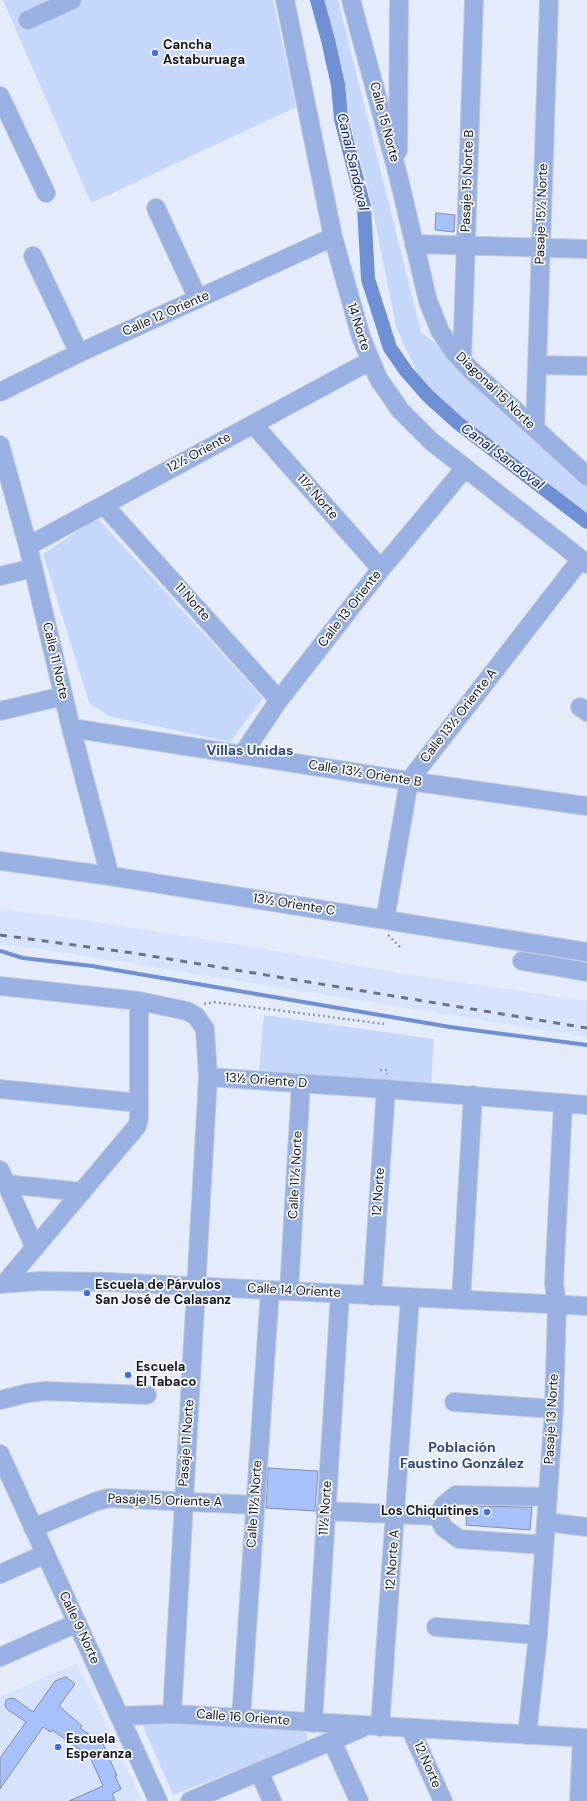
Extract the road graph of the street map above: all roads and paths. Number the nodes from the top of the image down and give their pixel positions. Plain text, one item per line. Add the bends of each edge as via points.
1 (72, 0) edge
2 (285, 0) edge
3 (352, 0) edge
4 (399, 0) edge
5 (474, 0) edge
6 (549, 0) edge
7 (28, 20) dead end
8 (0, 96) edge
9 (398, 175) junction
10 (46, 193) dead end
11 (156, 208) dead end
12 (333, 236) junction
13 (414, 244) junction
14 (466, 245) junction
15 (541, 248) junction
16 (587, 249) edge
17 (33, 256) dead end
18 (198, 300) junction
19 (80, 353) junction
20 (370, 361) junction
21 (462, 361) junction
22 (538, 365) junction
23 (587, 366) edge
24 (0, 392) edge
25 (253, 424) junction
26 (535, 429) junction
27 (0, 445) edge
28 (465, 468) junction
29 (587, 476) edge
30 (104, 504) junction
31 (28, 546) junction
32 (584, 561) edge
33 (33, 568) junction
34 (381, 569) junction
35 (0, 576) edge
36 (63, 696) junction
37 (279, 700) junction
38 (0, 711) edge
39 (71, 728) junction
40 (242, 755) junction
41 (409, 781) junction
42 (585, 802) edge
43 (0, 861) edge
44 (110, 876) junction
45 (385, 920) junction
46 (587, 952) edge
47 (522, 961) dead end
48 (587, 972) edge
49 (0, 986) edge
50 (139, 1001) junction
51 (187, 1011) junction
52 (384, 1024) dead end
53 (208, 1077) junction
54 (301, 1083) junction
55 (0, 1089) edge
56 (386, 1089) junction
57 (473, 1095) junction
58 (139, 1103) junction
59 (562, 1103) junction
60 (587, 1105) edge
61 (3, 1177) edge
62 (82, 1192) junction
63 (34, 1248) junction
64 (2, 1284) edge
65 (197, 1286) junction
66 (270, 1290) junction
67 (289, 1291) junction
68 (340, 1294) junction
69 (372, 1296) junction
70 (410, 1297) junction
71 (461, 1300) junction
72 (557, 1305) junction
73 (587, 1306) edge
74 (147, 1395) dead end
75 (0, 1400) edge
76 (454, 1402) dead end
77 (554, 1409) junction
78 (0, 1454) edge
79 (7, 1489) edge
80 (547, 1497) junction
81 (183, 1501) junction
82 (254, 1505) junction
83 (326, 1511) junction
84 (396, 1515) junction
85 (436, 1516) junction
86 (546, 1522) junction
87 (587, 1527) edge
88 (33, 1528) junction
89 (544, 1545) junction
90 (46, 1554) junction
91 (0, 1574) edge
92 (77, 1623) junction
93 (436, 1627) dead end
94 (538, 1635) junction
95 (0, 1657) edge
96 (172, 1714) junction
97 (120, 1716) junction
98 (241, 1718) junction
99 (312, 1723) junction
100 (373, 1726) junction
101 (410, 1728) junction
102 (527, 1734) junction
103 (585, 1738) edge
104 (332, 1740) junction
105 (259, 1772) junction
106 (158, 1801) edge
107 (190, 1801) edge
108 (272, 1801) edge
109 (359, 1801) edge
110 (443, 1801) edge
111 (579, 1801) edge

1 - 7 street
2 - 12 street, 14 Norte
3 - 9 street, Calle 15 Norte
4 - 9 street
5 - 14 street, Pasaje 15 Norte B
6 - 15 street, Pasaje 15½ Norte
8 - 10 street
9 - 13 street, Calle 15 Norte
11 - 18 street
12 - 18 street, Calle 12 Oriente
12 - 20 street, 14 Norte via 352,309
13 - 14 street
13 - 21 street, Diagonal 15 Norte via 433,316 447,342
14 - 15 street
14 - 21 street, Pasaje 15 Norte B
15 - 16 street
15 - 22 street, Pasaje 15½ Norte
17 - 19 street
18 - 19 street, Calle 12 Oriente
19 - 24 street, Calle 12 Oriente
20 - 25 street, 12½ Oriente
20 - 28 street, 14 Norte via 389,394 410,421
21 - 26 street, Diagonal 15 Norte
22 - 23 street
22 - 26 street, Pasaje 15½ Norte
25 - 30 street, 12½ Oriente
25 - 34 street, 11½ Norte
26 - 29 street, Diagonal 15 Norte
27 - 31 street, Calle 11 Norte
28 - 32 street, 14 Norte
28 - 34 street, Calle 13 Oriente
30 - 31 street, 12½ Oriente
30 - 37 street, 11 Norte
31 - 33 street, Calle 11 Norte
32 - 41 street, Calle 13½ Oriente A
33 - 35 street
33 - 36 street, Calle 11 Norte
34 - 37 street, Calle 13 Oriente
36 - 38 street
36 - 39 street, Calle 11 Norte
37 - 40 street, Calle 13 Oriente
39 - 40 street, Calle 13½ Oriente B
39 - 44 street, Calle 11 Norte
40 - 41 street, Calle 13½ Oriente B
41 - 42 street, Calle 13½ Oriente B
41 - 45 street, Calle 13½ Oriente A
43 - 44 street, 13½ Oriente C
44 - 45 street, 13½ Oriente C
45 - 46 street, 13½ Oriente C
47 - 48 street
49 - 50 street
50 - 51 street
50 - 58 street
51 - 52 path via 197,1005 214,1002
51 - 53 street, 13½ Oriente D via 196,1016 205,1029
53 - 54 street, 13½ Oriente D
53 - 65 street, Pasaje 11 Norte
54 - 56 street, 13½ Oriente D
54 - 67 street, Calle 11½ Norte
55 - 58 street
56 - 57 street, 13½ Oriente D
56 - 69 street, 12 Norte
57 - 59 street, 13½ Oriente D
57 - 71 street
58 - 62 street via 137,1126
59 - 60 street, 13½ Oriente D
59 - 72 street, Pasaje 13 Norte via 554,1283
61 - 62 street
61 - 63 street
62 - 63 street
63 - 64 street
64 - 65 street, Calle 14 Oriente via 78,1281
65 - 66 street, Calle 14 Oriente
65 - 81 street, Pasaje 11 Norte
66 - 67 street, Calle 14 Oriente
66 - 82 street, Calle 11½ Norte
67 - 68 street, Calle 14 Oriente
68 - 69 street, Calle 14 Oriente
68 - 83 street, 11½ Norte
69 - 70 street, Calle 14 Oriente
70 - 71 street, Calle 14 Oriente
70 - 84 street, 12 Norte A
71 - 72 street, Calle 14 Oriente
72 - 73 street, Calle 14 Oriente
72 - 77 street, Pasaje 13 Norte
74 - 75 street via 45,1391
76 - 77 street
77 - 80 street, Pasaje 13 Norte
78 - 79 street, Calle 9 Norte
79 - 88 street, Calle 9 Norte
80 - 85 street via 456,1495
80 - 86 street, Pasaje 13 Norte
81 - 82 street, Pasaje 15 Oriente A
81 - 88 street, Pasaje 15 Oriente A via 109,1498
81 - 96 street, Pasaje 11 Norte
82 - 98 street, Calle 11½ Norte
83 - 84 street
83 - 99 street, 11½ Norte
84 - 85 street
84 - 100 street, 12 Norte A
85 - 89 street via 444,1528 459,1539
86 - 87 street
86 - 89 street, Pasaje 13 Norte
88 - 90 street, Calle 9 Norte
89 - 94 street, Pasaje 13 Norte
90 - 91 street
90 - 92 street, Calle 9 Norte
92 - 95 street
92 - 97 street, Calle 9 Norte
93 - 94 street
94 - 102 street, Pasaje 13 Norte
96 - 97 street, Calle 16 Oriente
96 - 98 street, Calle 16 Oriente
97 - 106 street, Calle 9 Norte
98 - 99 street, Calle 16 Oriente
99 - 100 street, Calle 16 Oriente
100 - 101 street, Calle 16 Oriente
100 - 104 street, Calle 16 Oriente
101 - 102 street, Calle 16 Oriente
101 - 110 street, 12 Norte
102 - 103 street, Calle 16 Oriente
103 - 111 street
104 - 105 street, Calle 16 Oriente
104 - 109 street
105 - 107 street, Calle 16 Oriente
105 - 108 street

